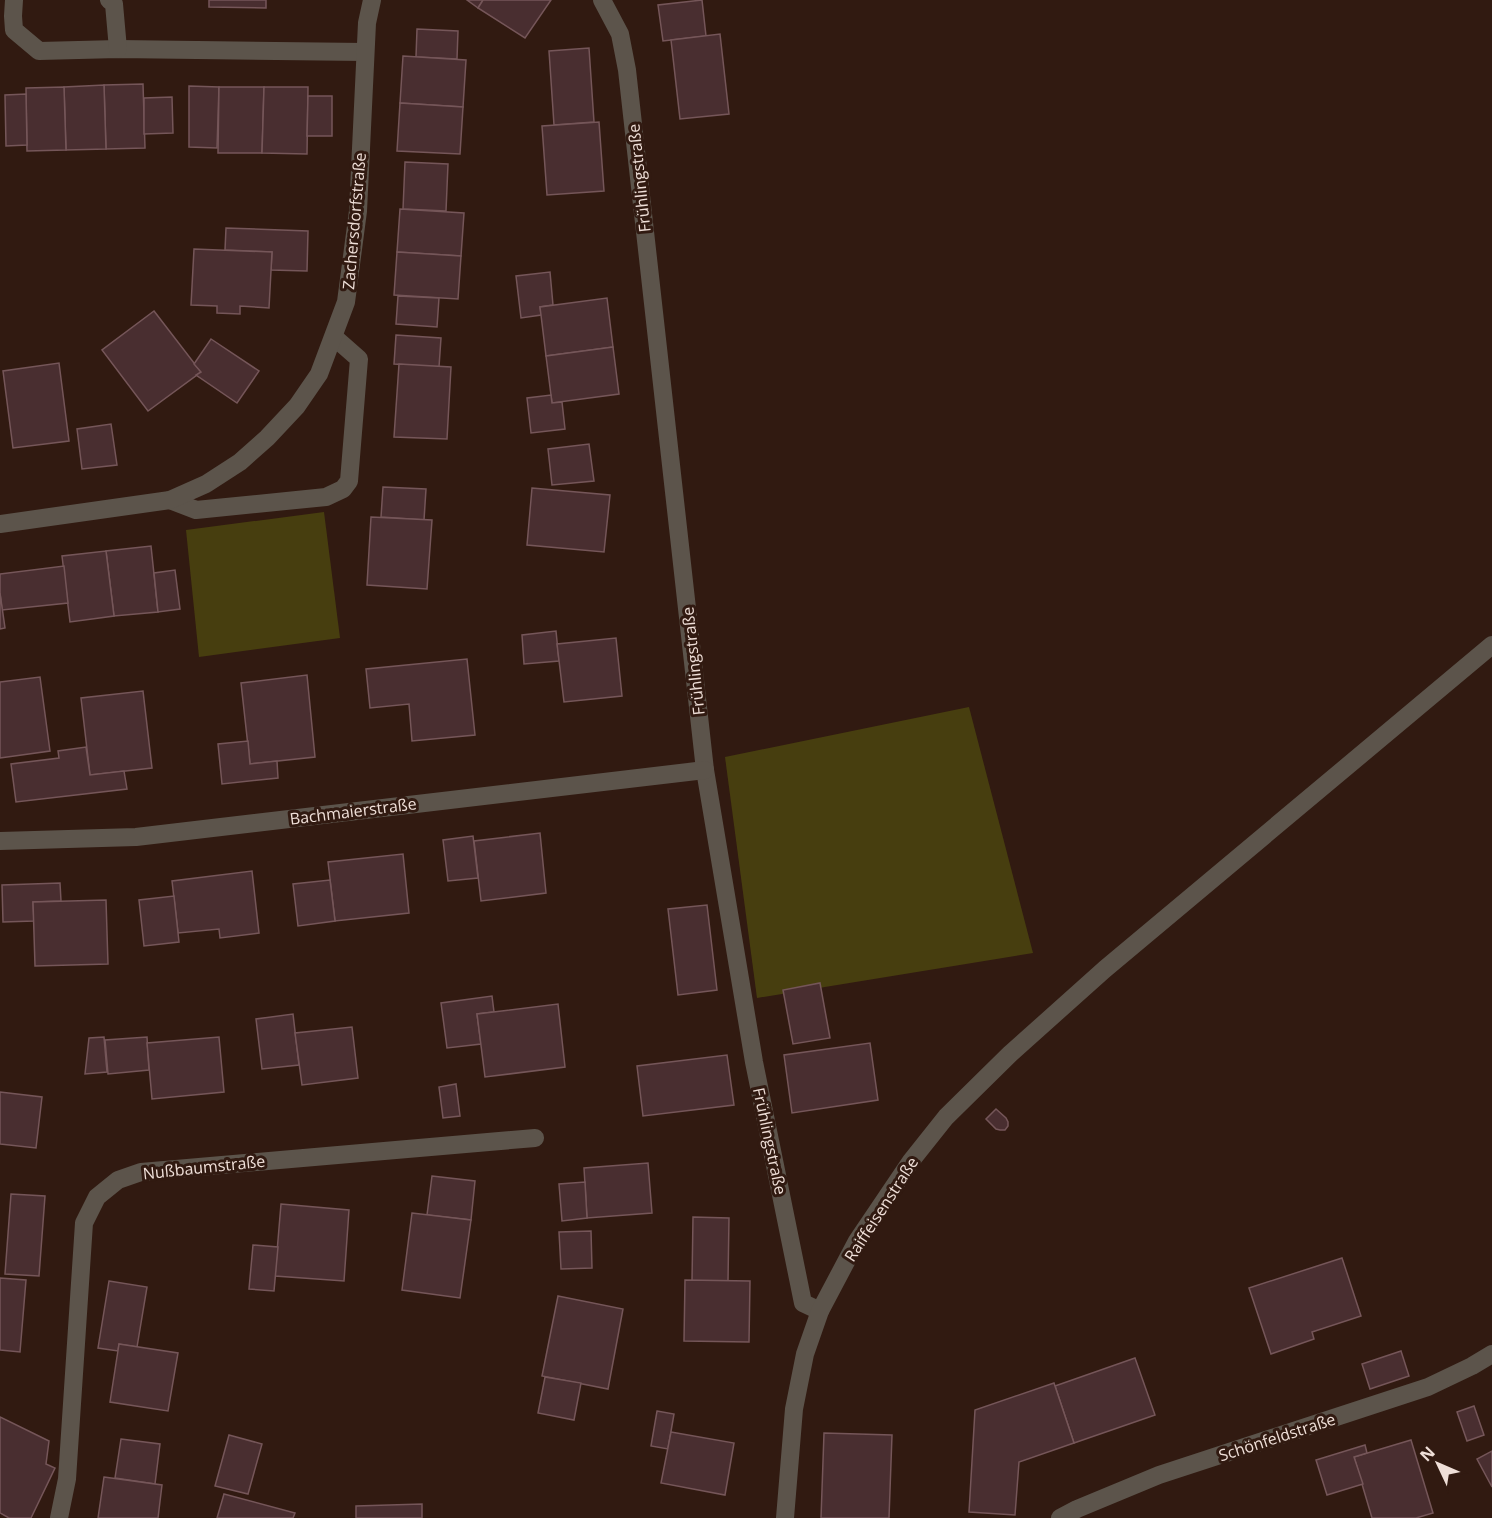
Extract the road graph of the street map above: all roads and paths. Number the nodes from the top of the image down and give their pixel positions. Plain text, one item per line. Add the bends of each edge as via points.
1 (14, 0) edge
2 (109, 0) edge
3 (372, 0) edge
4 (602, 0) edge
5 (118, 49) junction
6 (365, 52) junction
7 (334, 337) junction
8 (170, 500) junction
9 (0, 524) edge
10 (1492, 645) edge
11 (705, 770) junction
12 (0, 841) edge
13 (535, 1138) dead end
14 (820, 1311) junction
15 (1492, 1354) edge
16 (59, 1518) edge
17 (785, 1518) edge
18 (1060, 1518) edge

1 - 5 street via 14,30 39,51
2 - 5 street via 114,4
3 - 6 street, Zachersdorfstraße
4 - 11 street, Frühlingstraße via 620,34 627,70
5 - 6 street
6 - 7 street, Zachersdorfstraße via 358,211 346,302
7 - 8 street, Zachersdorfstraße via 319,374 297,406 267,438 206,484
7 - 8 street via 359,359 349,481 343,489 326,497 196,510
8 - 9 street, Zachersdorfstraße
10 - 14 street, Raiffeisenstraße via 1105,969 946,1117 857,1241
11 - 12 street, Bachmaierstraße via 136,837
11 - 14 street, Frühlingstraße via 754,1062 803,1303
13 - 16 street, Nußbaumstraße via 141,1172 118,1180 97,1197 84,1223 68,1479
14 - 17 street, Raiffeisenstraße via 805,1354 794,1409
15 - 18 street, Schönfeldstraße via 1428,1387 1158,1475

